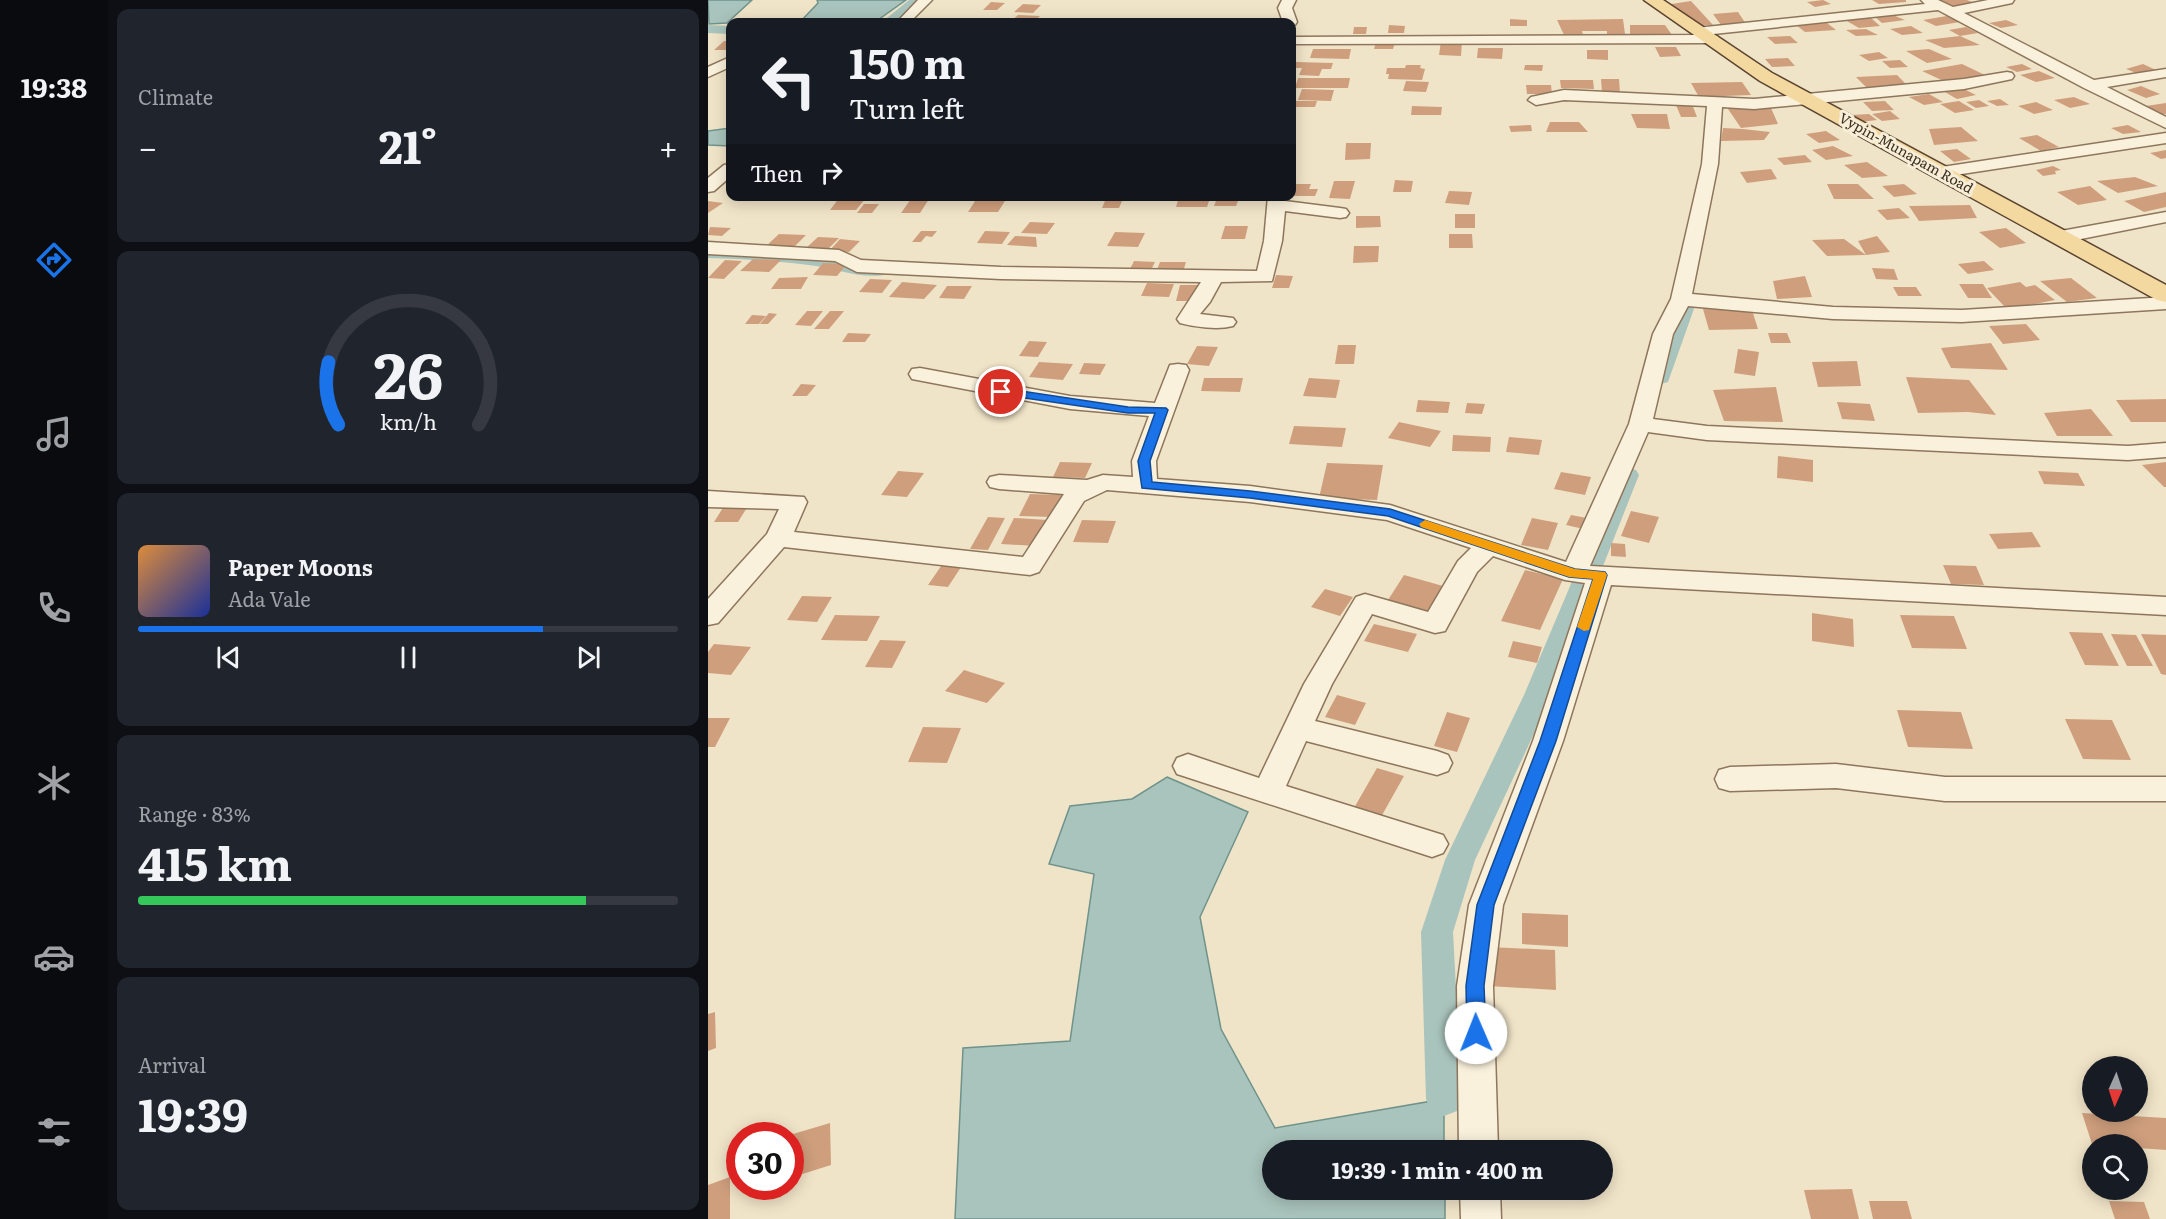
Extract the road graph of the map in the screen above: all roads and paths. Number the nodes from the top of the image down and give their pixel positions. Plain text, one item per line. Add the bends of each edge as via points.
1 (925, 0) edge
2 (1289, 0) edge
3 (1652, 0) edge
4 (2007, 0) edge
5 (1940, 6) edge
6 (907, 18) edge
7 (1289, 18) edge
8 (1706, 35) junction
9 (1296, 41) edge
10 (726, 56) edge
11 (708, 73) edge
12 (2166, 73) edge
13 (2007, 75) dead end
14 (2089, 85) junction
15 (1536, 100) dead end
16 (1809, 100) junction
17 (1715, 103) junction
18 (2166, 123) edge
19 (2166, 138) edge
20 (1942, 172) junction
21 (726, 173) edge
22 (708, 187) edge
23 (1277, 201) edge
24 (1340, 213) dead end
25 (2166, 218) edge
26 (2061, 237) junction
27 (708, 248) edge
28 (1214, 276) junction
29 (2166, 295) edge
30 (1681, 299) junction
31 (2166, 303) edge
32 (1227, 322) dead end
33 (1674, 365) dead end
34 (1178, 370) dead end
35 (920, 374) dead end
36 (1162, 410) junction
37 (1647, 425) junction
38 (2166, 450) edge
39 (999, 482) dead end
40 (1146, 486) junction
41 (1090, 488) junction
42 (708, 499) edge
43 (778, 538) junction
44 (1489, 546) junction
45 (1587, 574) junction
46 (2166, 606) edge
47 (708, 616) edge
48 (1297, 728) junction
49 (1437, 764) dead end
50 (1188, 766) dead end
51 (1730, 779) dead end
52 (2166, 789) edge
53 (1267, 793) junction
54 (1432, 843) dead end
55 (1479, 1140) edge
56 (1480, 1200) edge
57 (1481, 1219) edge

1 - 6 street
2 - 7 street via 1285,8
3 - 8 main road, Vypin-Munapam Road
4 - 5 street
5 - 8 street
5 - 14 street
8 - 9 street
8 - 16 main road, Vypin-Munapam Road via 1750,67
10 - 11 street
12 - 14 street
13 - 16 street via 1964,84
14 - 18 street
15 - 17 street via 1564,95
16 - 17 street
16 - 20 main road, Vypin-Munapam Road
17 - 30 street via 1710,164
19 - 20 street
20 - 26 main road, Vypin-Munapam Road
21 - 22 street
23 - 24 street
23 - 28 street via 1266,277
25 - 26 street
26 - 29 main road, Vypin-Munapam Road
27 - 28 street via 839,255 856,266
28 - 32 street via 1187,319
30 - 31 street via 1833,313 1962,315
30 - 37 street via 1664,334
33 - 37 street
34 - 36 street
35 - 36 street via 1036,397 1128,410
36 - 40 street via 1144,461
37 - 38 street via 1719,434 2128,453
37 - 45 street
39 - 41 street
40 - 41 street via 1103,482
40 - 44 street via 1250,494 1390,513
41 - 43 street via 1075,496 1030,566
42 - 43 street via 795,502
43 - 47 street
44 - 45 street
44 - 48 street via 1467,567 1435,624 1365,603
45 - 46 street
45 - 55 street via 1548,741 1486,905 1475,986
48 - 49 street
48 - 53 street
50 - 53 street
51 - 52 street via 1836,776 1945,789
53 - 54 street
56 - 57 street

